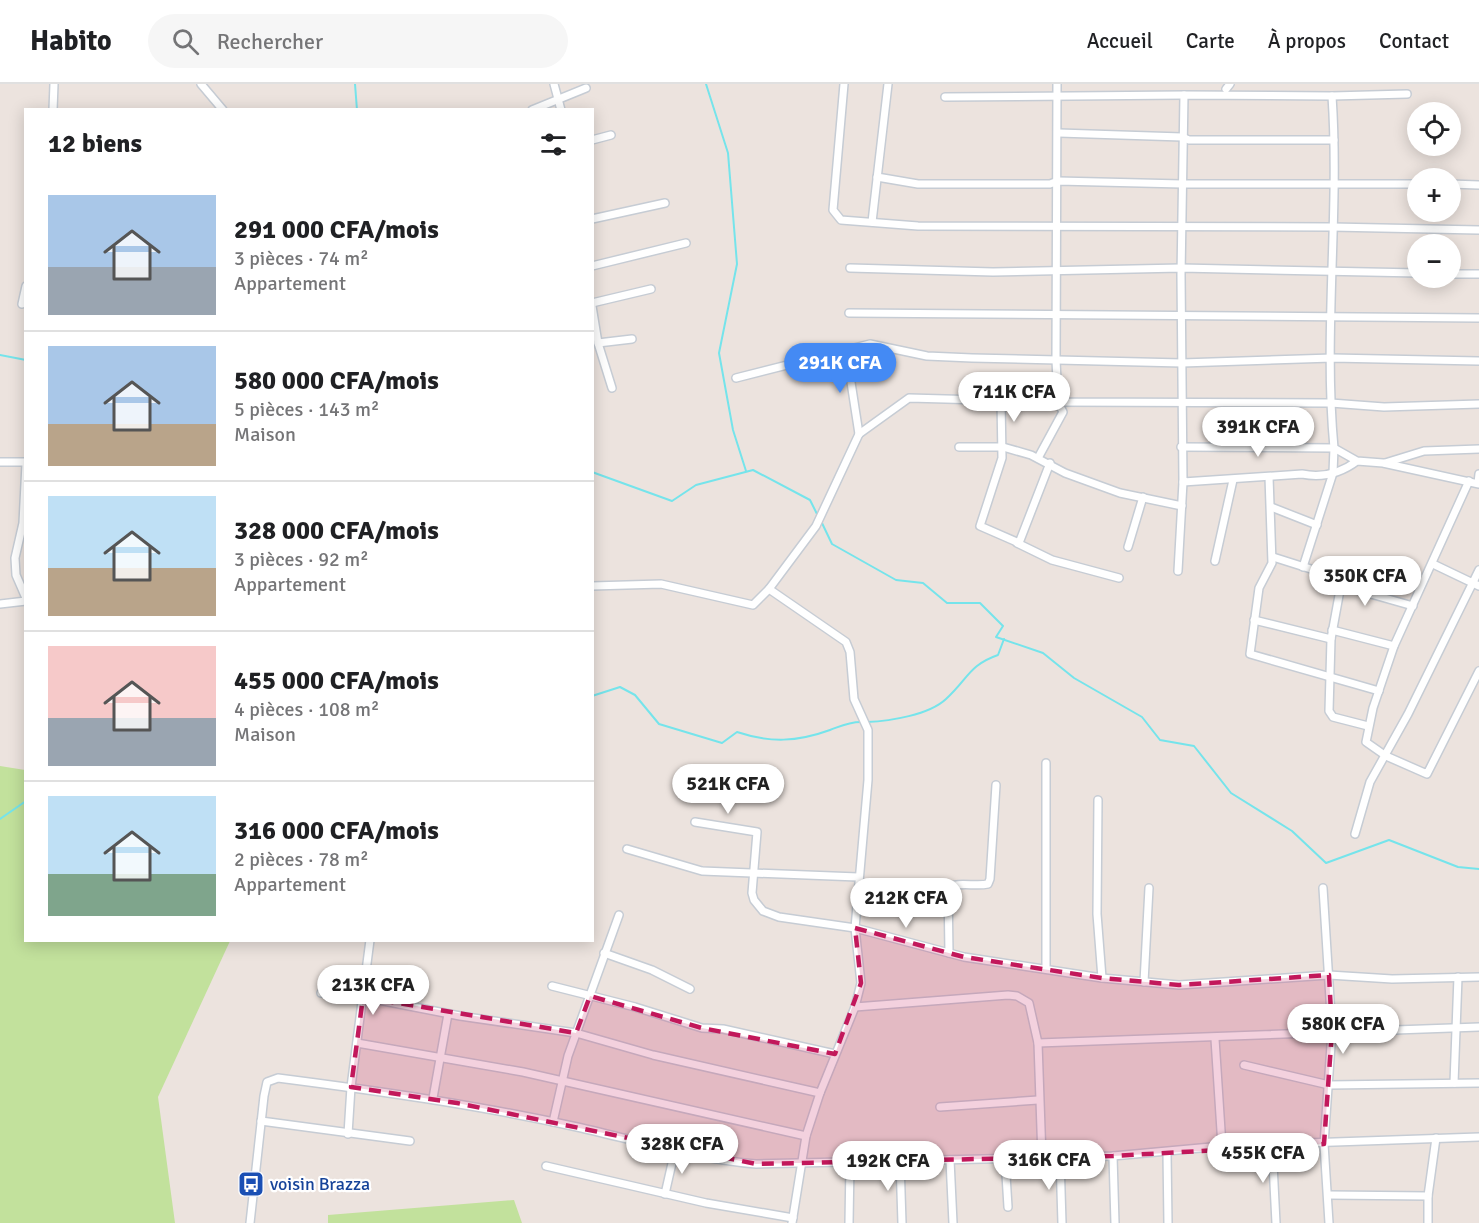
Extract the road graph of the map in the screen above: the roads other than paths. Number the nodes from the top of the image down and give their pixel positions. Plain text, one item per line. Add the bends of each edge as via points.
1 (54, 84) edge
2 (201, 84) edge
3 (554, 84) edge
4 (844, 84) edge
5 (888, 84) edge
6 (1057, 84) edge
7 (586, 88) dead end
8 (1227, 88) edge
9 (1407, 94) dead end
10 (1184, 95) junction
11 (1058, 96) junction
12 (1332, 96) junction
13 (945, 97) dead end
14 (558, 98) junction
15 (52, 108) edge
16 (221, 108) edge
17 (536, 108) edge
18 (560, 108) edge
19 (1059, 133) junction
20 (611, 135) dead end
21 (1182, 137) junction
22 (594, 139) edge
23 (1334, 140) junction
24 (877, 177) junction
25 (1058, 181) junction
26 (1335, 183) junction
27 (1182, 184) junction
28 (1407, 184) edge
29 (1461, 184) edge
30 (1479, 185) edge
31 (665, 203) dead end
32 (594, 219) edge
33 (872, 222) junction
34 (1058, 227) junction
35 (1332, 227) junction
36 (1181, 228) junction
37 (1479, 230) edge
38 (686, 243) dead end
39 (594, 266) edge
40 (850, 268) dead end
41 (1181, 268) junction
42 (1056, 271) junction
43 (1331, 272) junction
44 (1407, 273) edge
45 (1461, 274) edge
46 (1479, 274) edge
47 (651, 289) dead end
48 (24, 295) edge
49 (22, 304) dead end
50 (594, 304) edge
51 (849, 313) dead end
52 (1055, 313) junction
53 (1182, 314) junction
54 (1332, 317) junction
55 (594, 318) edge
56 (1479, 318) edge
57 (632, 339) dead end
58 (598, 343) junction
59 (846, 350) junction
60 (1332, 358) junction
61 (1056, 360) junction
62 (1479, 361) edge
63 (1182, 363) junction
64 (736, 378) dead end
65 (612, 388) dead end
66 (1001, 400) junction
67 (1058, 402) junction
68 (1181, 403) junction
69 (1331, 403) junction
70 (1479, 404) edge
71 (859, 434) junction
72 (959, 447) dead end
73 (1003, 447) junction
74 (1181, 447) junction
75 (1334, 448) junction
76 (1479, 449) edge
77 (1416, 453) junction
78 (1038, 458) junction
79 (1357, 461) junction
80 (0, 462) edge
81 (24, 463) edge
82 (1050, 463) junction
83 (1383, 463) junction
84 (1416, 470) junction
85 (1333, 473) junction
86 (1479, 474) edge
87 (1269, 477) junction
88 (1233, 480) junction
89 (1469, 481) junction
90 (1183, 482) junction
91 (1478, 483) edge
92 (1143, 497) junction
93 (1182, 506) junction
94 (1271, 507) junction
95 (24, 511) edge
96 (1317, 525) junction
97 (1017, 543) junction
98 (1128, 547) dead end
99 (1273, 557) junction
100 (1215, 561) dead end
101 (1433, 564) junction
102 (1303, 567) junction
103 (1479, 570) edge
104 (1178, 571) dead end
105 (1119, 578) dead end
106 (1476, 585) edge
107 (594, 586) edge
108 (1346, 587) junction
109 (769, 588) junction
110 (24, 594) edge
111 (24, 599) edge
112 (0, 604) edge
113 (1413, 606) junction
114 (1254, 620) junction
115 (1332, 630) junction
116 (1331, 639) junction
117 (1394, 646) junction
118 (1479, 671) edge
119 (1331, 678) junction
120 (1379, 691) junction
121 (1368, 726) junction
122 (1386, 756) junction
123 (1046, 763) dead end
124 (996, 785) dead end
125 (1098, 800) dead end
126 (695, 822) dead end
127 (1356, 834) dead end
128 (627, 849) dead end
129 (752, 874) junction
130 (858, 877) junction
131 (1149, 888) dead end
132 (1323, 888) dead end
133 (619, 915) dead end
134 (855, 928) junction
135 (370, 942) edge
136 (604, 953) junction
137 (948, 953) junction
138 (1046, 969) junction
139 (1329, 975) junction
140 (1458, 977) junction
141 (1479, 977) edge
142 (1102, 978) junction
143 (1144, 982) junction
144 (552, 986) dead end
145 (690, 989) dead end
146 (321, 993) dead end
147 (590, 996) junction
148 (363, 997) junction
149 (855, 1007) junction
150 (448, 1014) junction
151 (1479, 1027) edge
152 (1458, 1028) junction
153 (1332, 1031) junction
154 (576, 1033) junction
155 (1215, 1039) junction
156 (357, 1043) junction
157 (1038, 1043) junction
158 (835, 1054) junction
159 (441, 1057) junction
160 (1244, 1065) dead end
161 (562, 1080) junction
162 (1454, 1083) junction
163 (1479, 1083) edge
164 (1329, 1085) junction
165 (351, 1087) junction
166 (820, 1093) junction
167 (433, 1098) junction
168 (1038, 1100) junction
169 (940, 1107) dead end
170 (261, 1122) junction
171 (553, 1122) junction
172 (348, 1134) junction
173 (806, 1136) junction
174 (1479, 1137) edge
175 (1436, 1138) junction
176 (410, 1141) dead end
177 (1272, 1144) junction
178 (1324, 1144) junction
179 (1222, 1146) junction
180 (675, 1150) junction
181 (1167, 1153) junction
182 (1113, 1156) junction
183 (1042, 1158) junction
184 (1060, 1158) junction
185 (1005, 1159) junction
186 (950, 1160) junction
187 (900, 1161) junction
188 (850, 1163) junction
189 (801, 1165) junction
190 (546, 1166) dead end
191 (665, 1194) junction
192 (1329, 1195) junction
193 (1428, 1196) junction
194 (1008, 1207) dead end
195 (793, 1220) edge
196 (250, 1223) edge
197 (849, 1223) edge
198 (902, 1223) edge
199 (953, 1223) edge
200 (1062, 1223) edge
201 (1115, 1223) edge
202 (1168, 1223) edge
203 (1276, 1223) edge
204 (1329, 1223) edge
205 (1428, 1223) edge

1 - 15 street
2 - 16 street
3 - 14 street
4 - 33 street via 833,210 841,220
5 - 24 street
6 - 11 street
7 - 14 street
8 - 10 street
8 - 12 street
9 - 12 street
10 - 11 street
10 - 21 street
11 - 13 street
11 - 19 street
12 - 23 street
14 - 17 street
14 - 18 street
19 - 21 street
19 - 25 street
20 - 22 street
21 - 23 street
21 - 27 street
23 - 26 street
24 - 25 street via 918,184
24 - 33 street
25 - 27 street
25 - 34 street
26 - 27 street
26 - 28 street
26 - 35 street
27 - 36 street
29 - 30 street
31 - 32 street
33 - 34 street
34 - 36 street
34 - 42 street
35 - 36 street
35 - 37 street
35 - 43 street
36 - 41 street
38 - 39 street
40 - 42 street
41 - 42 street
41 - 43 street
41 - 53 street
42 - 52 street
43 - 44 street
43 - 54 street
45 - 46 street
47 - 50 street
48 - 49 street
51 - 52 street
52 - 53 street
52 - 61 street
53 - 54 street
53 - 63 street
54 - 56 street
54 - 60 street
55 - 58 street
57 - 58 street
58 - 65 street
59 - 61 street via 880,344 927,356
59 - 64 street
59 - 71 street
60 - 62 street
60 - 63 street
60 - 69 street
61 - 63 street
61 - 67 street
63 - 68 street
66 - 67 street
66 - 71 street via 909,398
66 - 73 street
67 - 68 street
67 - 78 street via 1063,412
68 - 69 street
68 - 74 street
69 - 70 street via 1384,407
69 - 75 street
71 - 109 street via 816,526
72 - 73 street
73 - 78 street
73 - 97 street via 995,487 980,526
74 - 75 street
74 - 90 street
75 - 79 street
75 - 85 street
76 - 77 street
77 - 83 street
77 - 84 street
78 - 82 street
79 - 83 street
79 - 85 street
80 - 81 street
82 - 92 street via 1094,484
82 - 97 street
83 - 84 street
84 - 89 street
85 - 87 street
85 - 96 street
86 - 91 street
87 - 88 street
87 - 94 street
88 - 90 street
88 - 100 street
89 - 91 street
89 - 101 street
90 - 93 street
92 - 93 street
92 - 98 street
93 - 104 street
94 - 96 street
94 - 99 street
95 - 110 street via 15,570
96 - 102 street
97 - 105 street via 1052,560
99 - 102 street
99 - 114 street via 1260,588
101 - 106 street
101 - 113 street
102 - 108 street
103 - 106 street
106 - 122 street
107 - 109 street via 660,584 749,605
108 - 113 street
108 - 115 street via 1340,591
109 - 130 street via 849,647 854,699 868,730 868,780
111 - 112 street
113 - 117 street
114 - 116 street
114 - 119 street via 1249,651 1253,657
115 - 116 street
115 - 117 street
116 - 119 street
117 - 120 street
118 - 122 street via 1427,774
119 - 120 street
119 - 121 street via 1330,714
120 - 121 street
121 - 122 street via 1366,742
122 - 127 street via 1370,782
123 - 138 street
124 - 137 street via 990,879 981,886 948,888
125 - 142 street via 1097,914
126 - 129 street via 757,832
128 - 129 street via 684,867
129 - 130 street
129 - 134 street via 754,900 763,911
130 - 134 street
131 - 143 street
132 - 139 street
133 - 136 street
134 - 137 street
134 - 149 street via 861,982
135 - 148 street
136 - 145 street
136 - 147 street
137 - 138 street
138 - 142 street
139 - 140 street via 1392,979
139 - 143 street via 1209,984
139 - 153 street
140 - 141 street
140 - 152 street
142 - 143 street
144 - 147 street
146 - 148 street
147 - 154 street
147 - 158 street via 702,1028 746,1033
148 - 150 street
148 - 156 street
149 - 157 street via 1017,996 1029,1003
149 - 158 street
150 - 154 street
150 - 159 street
151 - 152 street
152 - 153 street
152 - 162 street
153 - 155 street
153 - 164 street
154 - 161 street
154 - 166 street
155 - 157 street
155 - 179 street
156 - 159 street
156 - 165 street
157 - 168 street
158 - 166 street
159 - 161 street
159 - 167 street
160 - 164 street
161 - 171 street
161 - 173 street
162 - 163 street
162 - 164 street
164 - 178 street
165 - 167 street
165 - 170 street via 272,1079 265,1088
165 - 172 street
166 - 173 street
167 - 171 street
168 - 169 street
168 - 183 street
170 - 172 street
170 - 196 street
171 - 180 street
172 - 176 street
173 - 189 street
174 - 175 street
175 - 178 street
175 - 193 street
177 - 178 street
177 - 179 street
177 - 203 street
178 - 192 street
179 - 181 street
180 - 189 street via 731,1162
180 - 191 street
181 - 182 street
181 - 202 street
182 - 184 street
182 - 201 street
183 - 184 street
183 - 185 street
184 - 200 street
185 - 186 street
185 - 194 street
186 - 187 street
186 - 199 street
187 - 188 street
187 - 198 street
188 - 189 street
188 - 197 street
189 - 195 street
190 - 191 street
191 - 195 street
192 - 193 street
192 - 204 street
193 - 205 street

